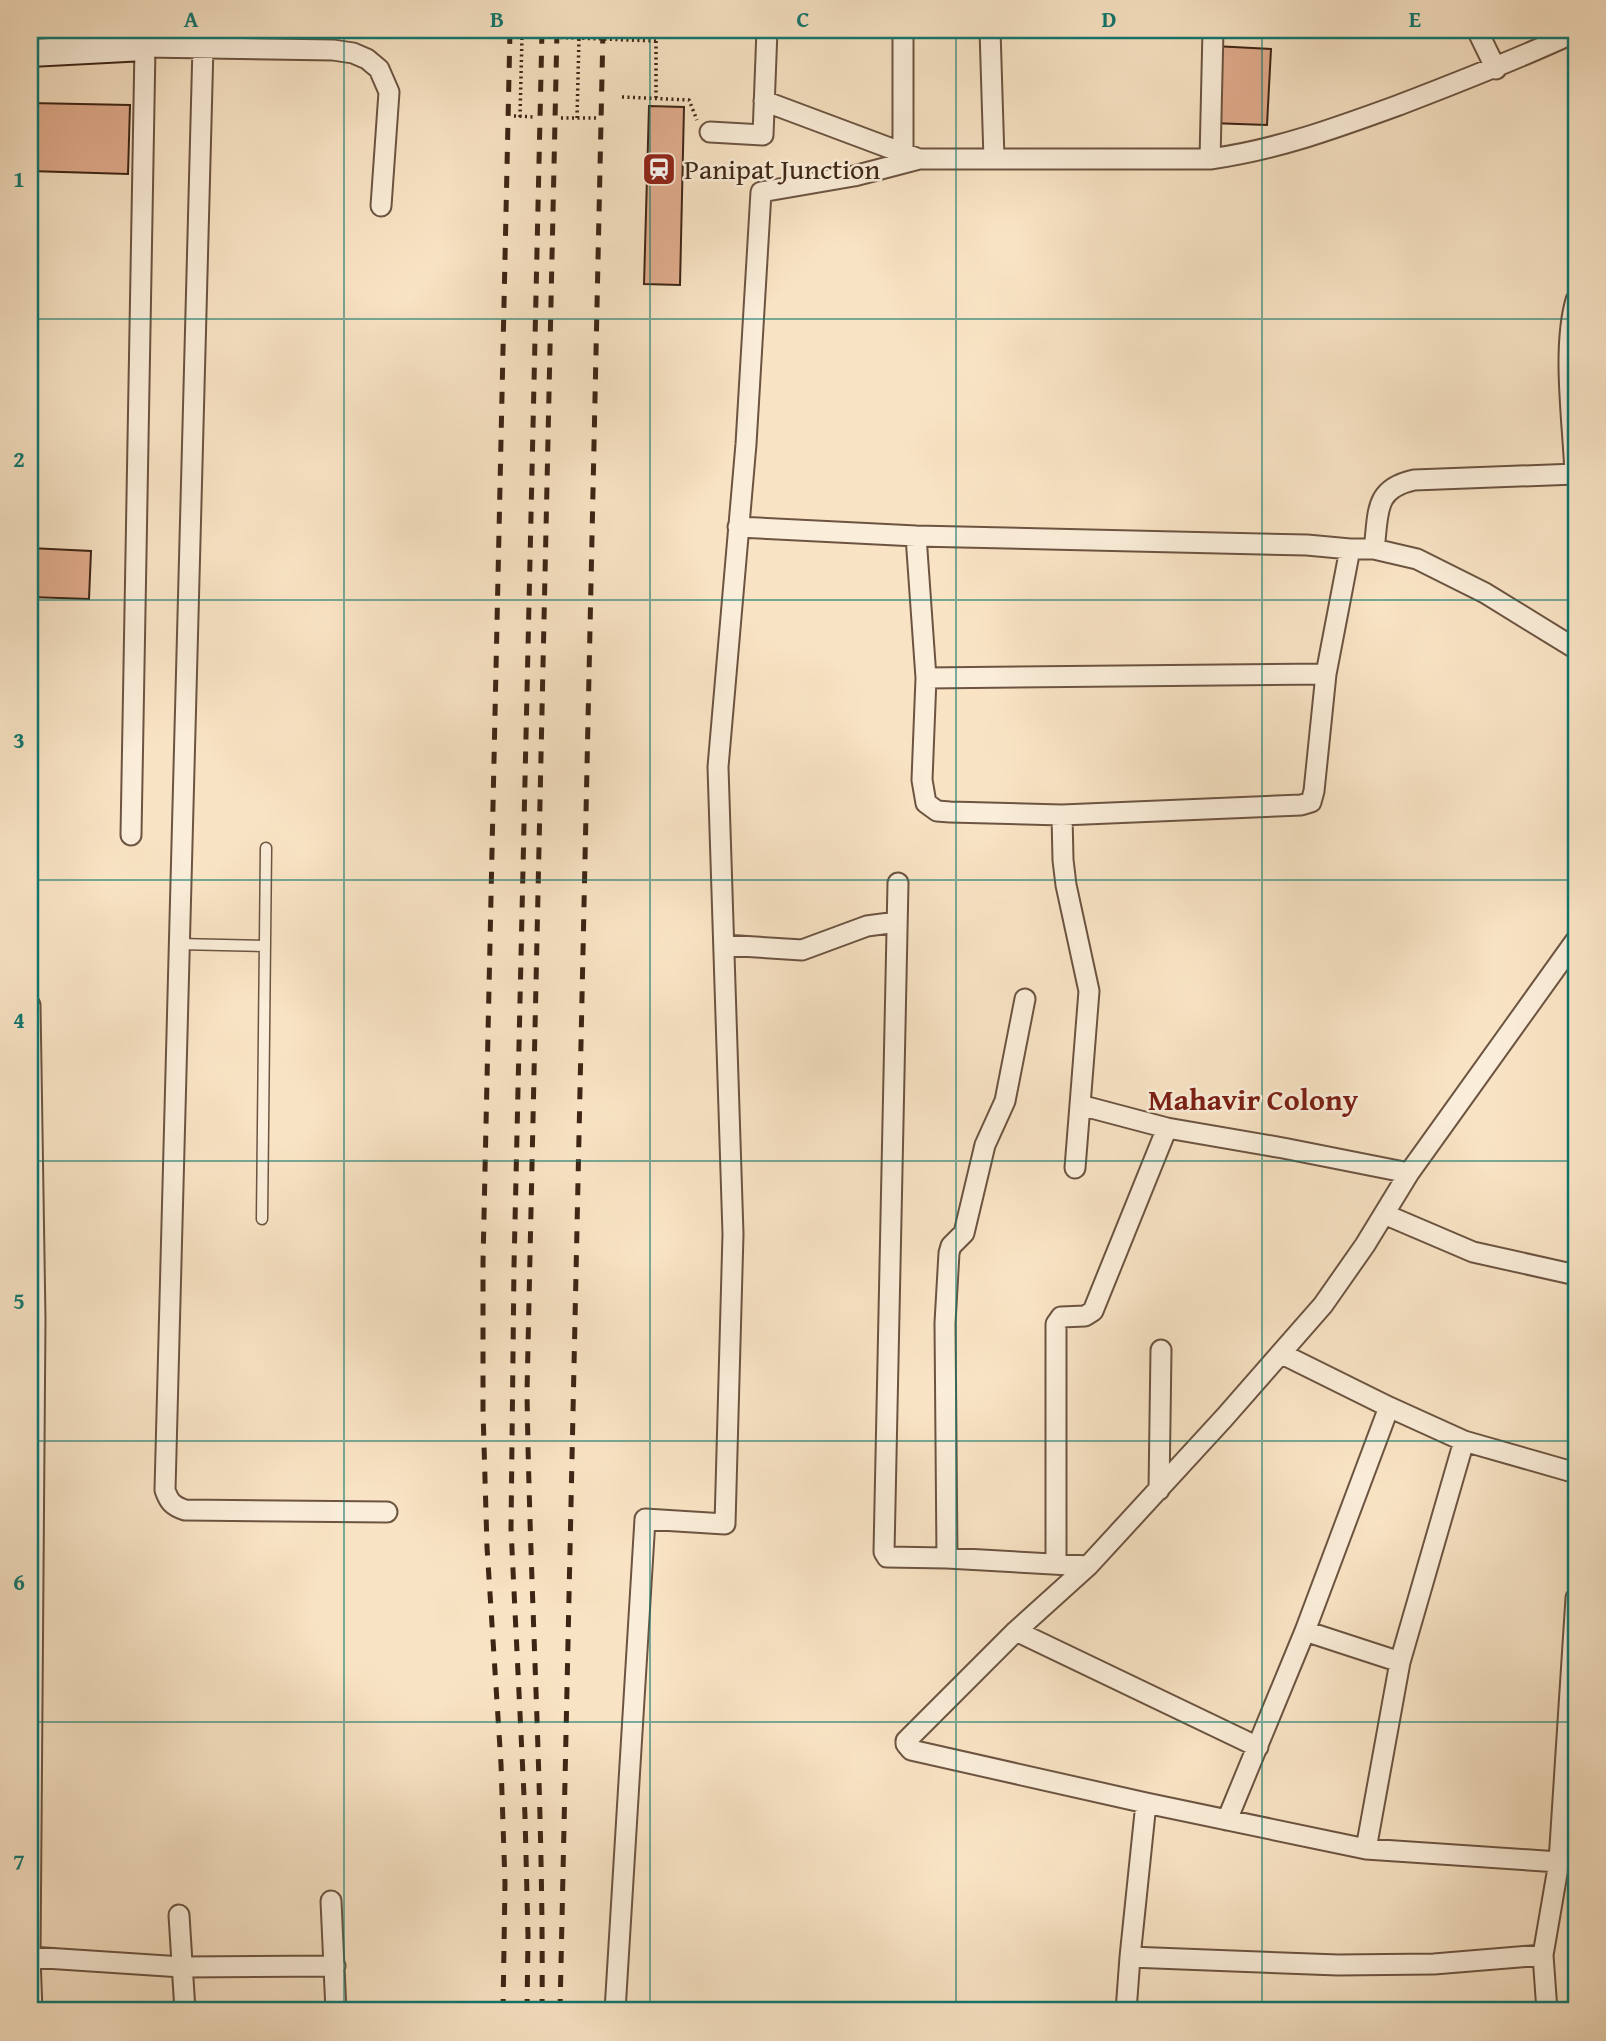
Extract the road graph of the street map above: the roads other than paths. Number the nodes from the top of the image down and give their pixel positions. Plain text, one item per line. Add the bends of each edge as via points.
1 (767, 30) edge
2 (903, 30) edge
3 (990, 30) edge
4 (1213, 30) edge
5 (1477, 30) edge
6 (1576, 32) edge
7 (145, 35) edge
8 (203, 46) junction
9 (30, 53) edge
10 (1496, 69) junction
11 (764, 101) junction
12 (710, 132) road end
13 (911, 156) junction
14 (994, 159) junction
15 (1210, 159) junction
16 (381, 206) dead end
17 (1576, 300) edge
18 (1576, 474) edge
19 (738, 527) junction
20 (916, 536) junction
21 (1350, 549) junction
22 (1374, 549) junction
23 (1576, 649) edge
24 (1326, 674) junction
25 (926, 678) junction
26 (1062, 816) junction
27 (131, 835) dead end
28 (267, 848) dead end
29 (898, 883) dead end
30 (897, 922) junction
31 (1576, 940) edge
32 (178, 944) junction
33 (723, 945) junction
34 (265, 946) junction
35 (1568, 964) edge
36 (1025, 999) dead end
37 (30, 1005) edge
38 (1080, 1105) junction
39 (1167, 1128) junction
40 (1075, 1168) dead end
41 (1409, 1173) junction
42 (1384, 1214) junction
43 (262, 1219) dead end
44 (1576, 1275) edge
45 (1161, 1350) dead end
46 (1282, 1354) junction
47 (1389, 1407) junction
48 (32, 1418) edge
49 (1464, 1441) junction
50 (1576, 1473) edge
51 (1159, 1490) junction
52 (387, 1512) dead end
53 (947, 1558) junction
54 (1056, 1563) junction
55 (1088, 1566) junction
56 (1576, 1598) edge
57 (1016, 1631) junction
58 (1305, 1631) junction
59 (1400, 1662) junction
60 (1258, 1747) junction
61 (1146, 1803) junction
62 (1227, 1820) junction
63 (1366, 1849) junction
64 (1568, 1861) edge
65 (331, 1901) dead end
66 (179, 1915) dead end
67 (1543, 1955) junction
68 (1130, 1956) junction
69 (30, 1957) edge
70 (335, 1966) junction
71 (181, 1968) junction
72 (32, 2011) edge
73 (186, 2011) edge
74 (336, 2011) edge
75 (615, 2011) edge
76 (1126, 2011) edge
77 (1547, 2011) edge

1 - 11 street
2 - 13 street
3 - 14 street
4 - 15 street
5 - 10 street
6 - 10 street
7 - 8 street
7 - 9 street
7 - 27 street
8 - 16 street via 333,50 353,53 379,69 389,92
8 - 32 street
10 - 15 street via 1315,136
11 - 12 street via 763,135
11 - 13 street
13 - 14 street
13 - 19 street via 854,176 761,192
14 - 15 street
17 - 18 street via 1569,342
18 - 22 street via 1398,484 1381,501
19 - 20 street
19 - 33 street via 718,767
20 - 21 street
20 - 25 street
21 - 22 street
21 - 24 street
22 - 23 street via 1428,565 1485,593
24 - 25 street
24 - 26 street via 1311,802
25 - 26 street via 922,780 926,803 937,811
26 - 38 street via 1066,885 1089,991
28 - 34 lane
29 - 30 street
30 - 33 street via 867,926 802,950
30 - 53 street via 884,1552 896,1559
31 - 35 street
32 - 34 lane
32 - 52 street via 168,1500 185,1510
33 - 75 street via 733,1234 725,1524 645,1519
34 - 43 lane
35 - 41 street
36 - 53 street via 1007,1096 985,1145 964,1233 949,1253 945,1323
37 - 48 street
38 - 39 street
38 - 40 street
39 - 41 street
39 - 54 street via 1093,1311 1060,1317 1056,1324
41 - 42 street
42 - 44 street via 1473,1252
42 - 46 street via 1323,1305
45 - 51 street
46 - 47 street
46 - 51 street
47 - 49 street
47 - 58 street
48 - 69 street
49 - 50 street
49 - 59 street
51 - 55 street
53 - 54 street
54 - 55 street
55 - 57 street
56 - 64 street
57 - 60 street
57 - 61 street via 906,1741 907,1748
58 - 59 street
58 - 60 street
59 - 63 street
60 - 62 street
61 - 62 street
61 - 68 street
62 - 63 street
63 - 64 street
64 - 67 street
65 - 70 street
66 - 71 street
67 - 68 street via 1434,1964 1338,1965
67 - 77 street
68 - 76 street
69 - 71 street
69 - 72 street
70 - 71 street
70 - 74 street
71 - 73 street

